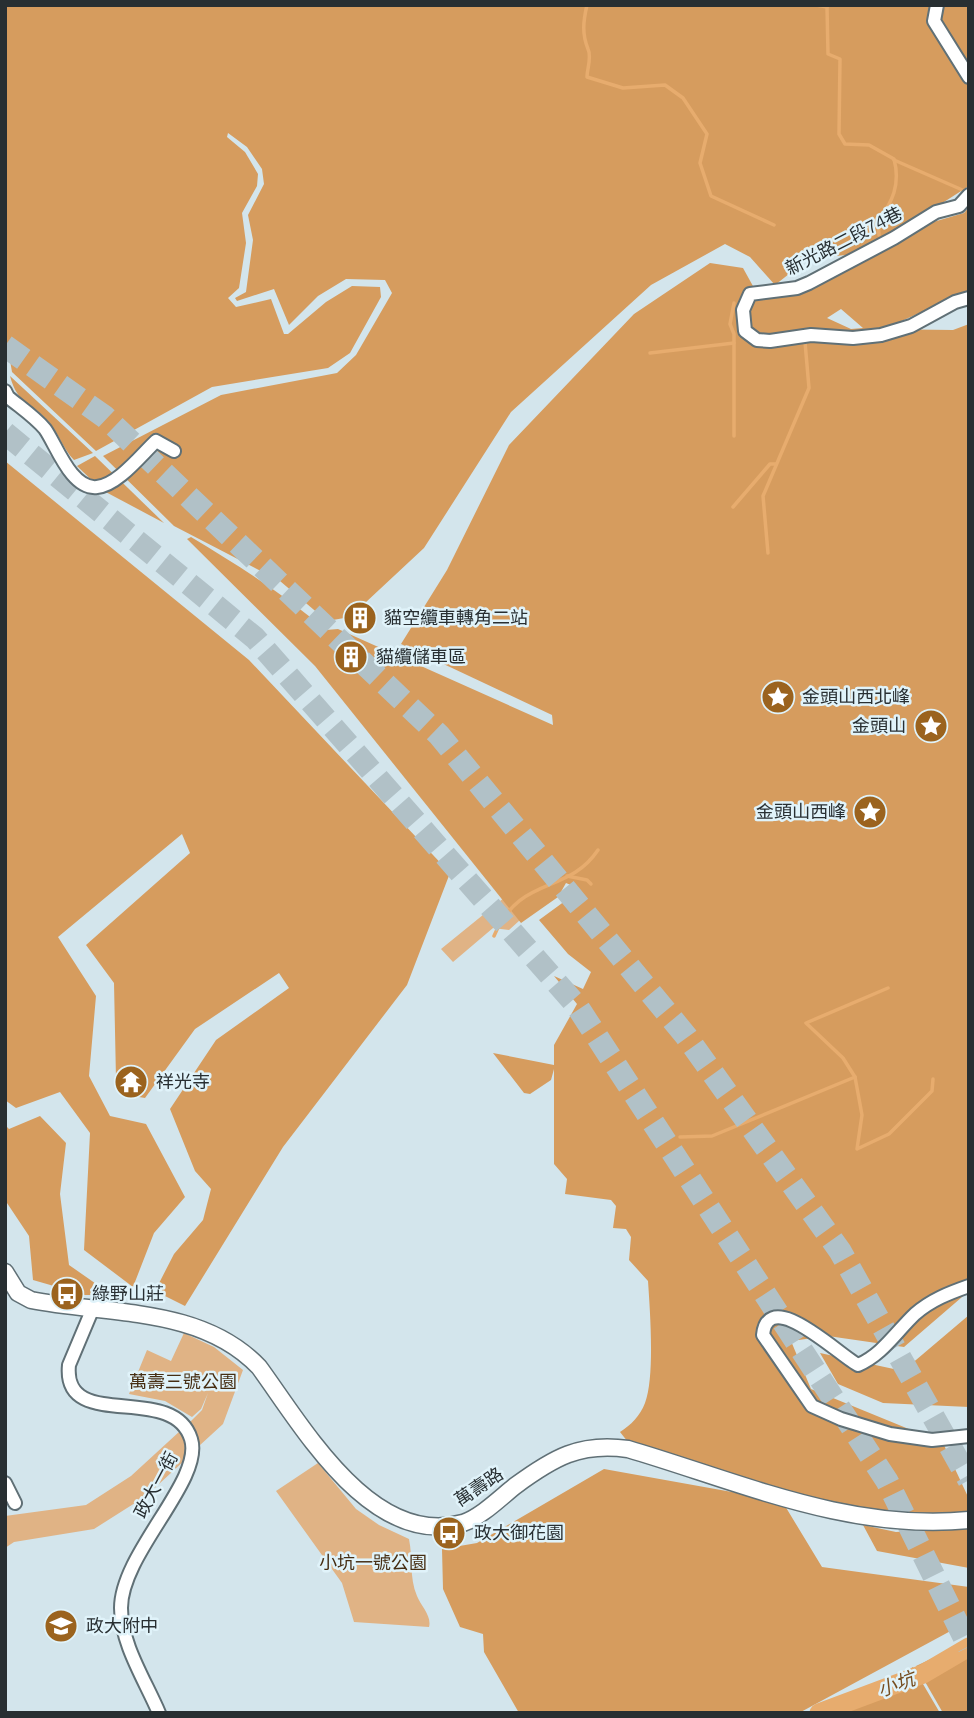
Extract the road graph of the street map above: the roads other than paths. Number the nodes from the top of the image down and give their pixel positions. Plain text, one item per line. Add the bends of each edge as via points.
1 (937, 5) edge
2 (969, 76) edge
3 (967, 198) edge
4 (969, 298) edge
5 (5, 391) edge
6 (174, 451) dead end
7 (5, 1272) edge
8 (969, 1286) edge
9 (93, 1308) junction
10 (969, 1436) edge
11 (5, 1483) edge
12 (15, 1503) dead end
13 (969, 1521) edge
14 (159, 1713) edge

1 - 2 street via 934,21
3 - 4 street, 新光路二段74巷 via 797,288 750,295 742,322 757,340 811,335 869,337 911,326
5 - 6 street via 43,427 63,464 91,486 115,479 156,441
7 - 9 street, 萬壽路 via 25,1298
8 - 10 street via 933,1301 873,1359 858,1366 790,1320 769,1319 763,1335 812,1406 890,1434 932,1440
9 - 13 street, 萬壽路 via 169,1321 243,1350 345,1479 376,1506 404,1521 437,1526 465,1522 544,1465 601,1446 628,1449 831,1511 898,1522
9 - 14 street, 政大一街 via 69,1365 74,1389 94,1403 173,1416 188,1432 193,1447 187,1472 131,1566 121,1599 125,1634
11 - 12 street

